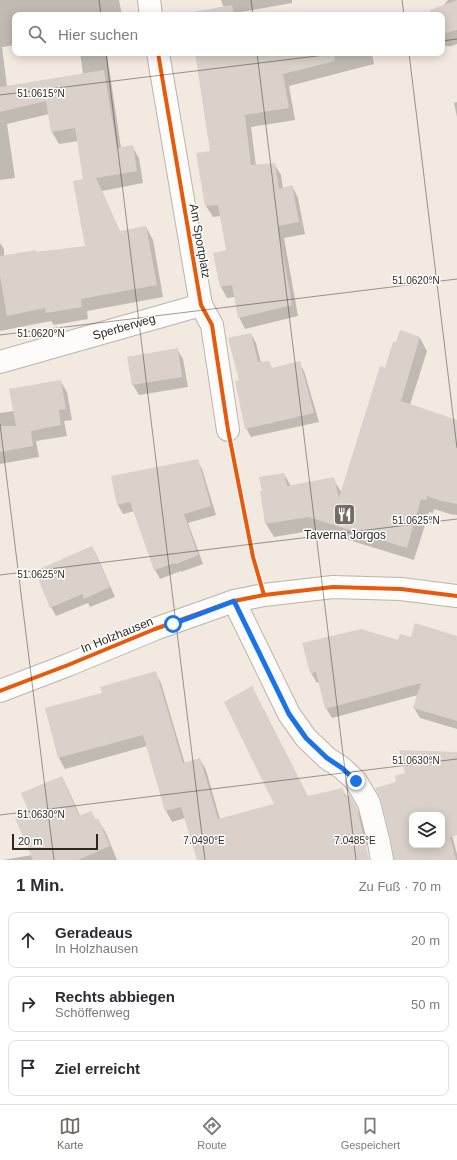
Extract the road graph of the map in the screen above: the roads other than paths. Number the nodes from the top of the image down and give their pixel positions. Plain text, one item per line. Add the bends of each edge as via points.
1 (149, 0) edge
2 (151, 12) edge
3 (159, 56) edge
4 (201, 305) junction
5 (0, 362) edge
6 (228, 430) dead end
7 (457, 596) edge
8 (234, 601) junction
9 (0, 691) edge
10 (382, 860) edge

1 - 2 street
3 - 4 street, Am Sportplatz
4 - 5 street, Sperberweg
4 - 6 street, Am Sportplatz via 212,325
7 - 8 street, In Holzhausen via 401,589 333,587
8 - 9 street, In Holzhausen via 155,629
8 - 10 street via 289,714 306,738 356,781 369,803

